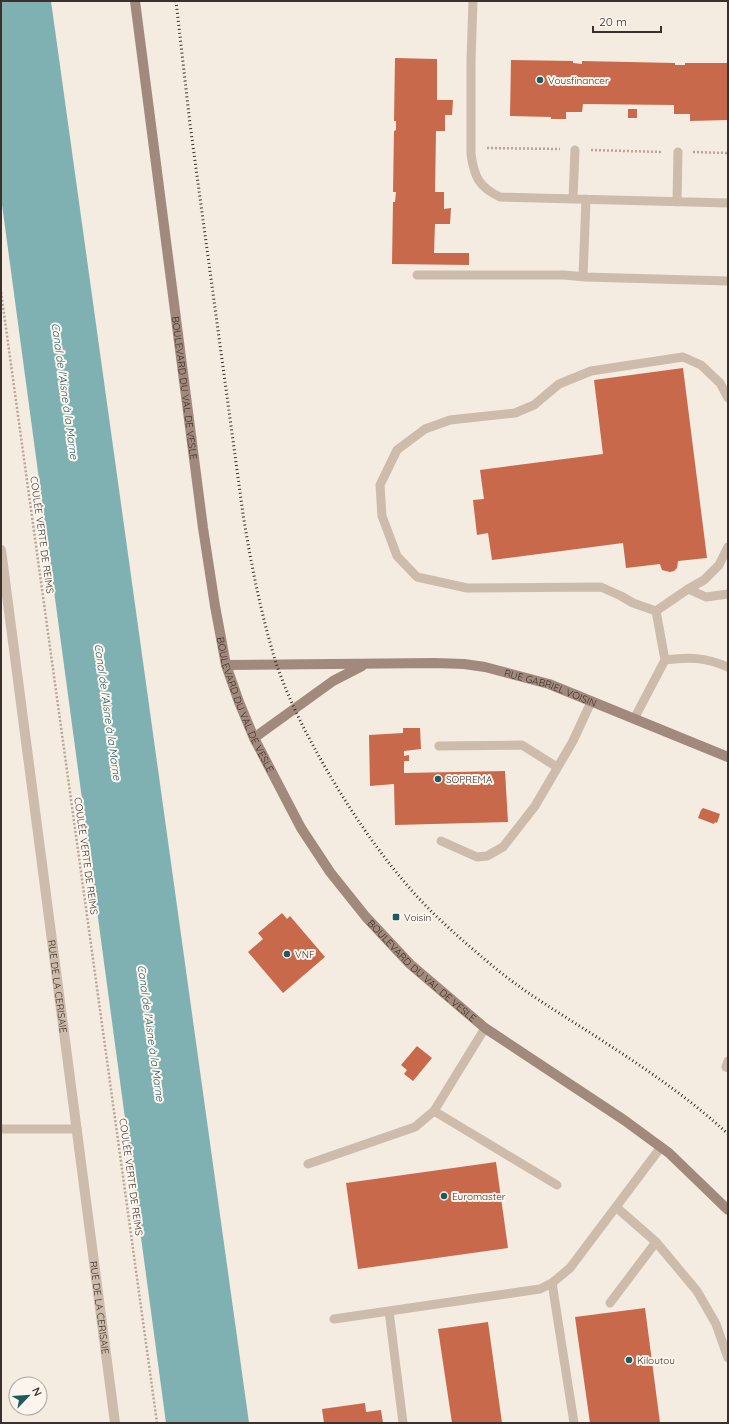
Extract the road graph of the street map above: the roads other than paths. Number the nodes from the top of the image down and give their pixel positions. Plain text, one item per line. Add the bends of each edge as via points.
1 (135, 1) edge
2 (473, 1) edge
3 (575, 150) road end
4 (678, 152) road end
5 (573, 199) junction
6 (586, 199) junction
7 (677, 202) junction
8 (728, 203) edge
9 (417, 275) dead end
10 (583, 277) junction
11 (728, 281) edge
12 (728, 398) edge
13 (728, 547) edge
14 (1, 550) edge
15 (688, 589) junction
16 (728, 594) edge
17 (656, 611) junction
18 (665, 660) junction
19 (226, 665) junction
20 (364, 665) junction
21 (728, 667) edge
22 (591, 702) junction
23 (634, 719) junction
24 (254, 738) junction
25 (439, 746) dead end
26 (728, 757) edge
27 (557, 767) junction
28 (441, 841) dead end
29 (486, 1028) junction
30 (728, 1061) edge
31 (728, 1068) edge
32 (434, 1112) junction
33 (1, 1129) edge
34 (77, 1129) junction
35 (661, 1147) junction
36 (308, 1164) dead end
37 (557, 1185) dead end
38 (616, 1208) junction
39 (728, 1210) edge
40 (656, 1242) junction
41 (552, 1283) junction
42 (610, 1302) dead end
43 (389, 1311) junction
44 (334, 1319) dead end
45 (728, 1358) edge
46 (115, 1423) edge
47 (403, 1423) edge
48 (574, 1423) edge

1 - 19 street, BOULEVARD DU VAL DE VESLE via 203,528
2 - 5 lane via 471,147 473,169 479,182 487,191 500,197
3 - 5 lane
4 - 7 lane
5 - 6 lane
6 - 7 lane
6 - 10 lane
7 - 8 lane
9 - 10 lane
10 - 11 lane
12 - 17 lane via 720,382 701,365 683,357 590,371 559,384 534,405 515,414 450,420 425,429 397,450 380,484 382,516 397,556 417,577 466,588 601,587
13 - 15 lane via 719,565 704,580
14 - 34 street, RUE DE LA CERISAIE
15 - 16 lane via 706,597
15 - 17 lane
17 - 18 lane
18 - 21 lane via 688,658 713,661
18 - 23 lane
19 - 20 street, RUE GABRIEL VOISIN
19 - 24 street, BOULEVARD DU VAL DE VESLE
20 - 22 street, RUE GABRIEL VOISIN via 435,663 485,667 548,684
20 - 24 street, RUE GABRIEL VOISIN via 333,680
22 - 23 street, RUE GABRIEL VOISIN
22 - 27 lane via 573,741
23 - 26 street, RUE GABRIEL VOISIN
24 - 29 street, BOULEVARD DU VAL DE VESLE via 301,828 330,872 366,917 410,964
25 - 27 lane via 522,746
27 - 28 lane via 535,806 503,848 487,856 477,857
29 - 32 lane
29 - 35 street, BOULEVARD DU VAL DE VESLE
30 - 31 lane
32 - 36 lane via 415,1127
32 - 37 lane
33 - 34 lane
34 - 46 street, RUE DE LA CERISAIE
35 - 38 lane
35 - 39 street, BOULEVARD DU VAL DE VESLE
38 - 40 lane
38 - 41 lane via 570,1268
40 - 42 lane
40 - 45 lane via 698,1290 716,1324
41 - 43 lane via 540,1288
41 - 48 lane
43 - 44 lane
43 - 47 lane

